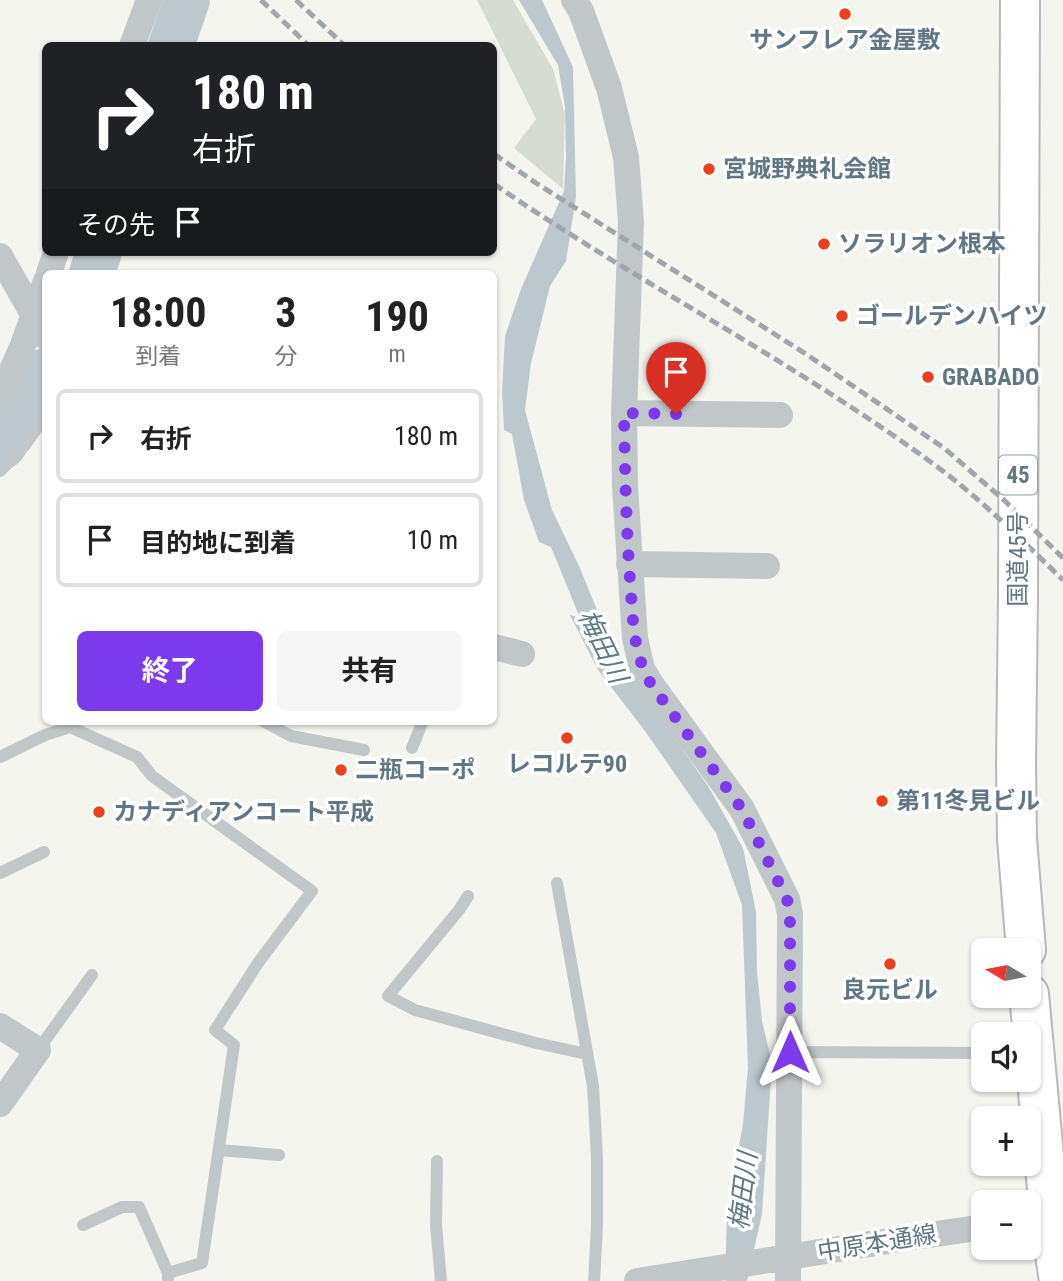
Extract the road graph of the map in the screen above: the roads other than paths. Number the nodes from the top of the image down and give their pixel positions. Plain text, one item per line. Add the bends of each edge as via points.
1 (149, 0) edge
2 (574, 0) edge
3 (1020, 0) edge
4 (133, 42) edge
5 (3, 271) edge
6 (42, 307) edge
7 (39, 326) edge
8 (0, 393) edge
9 (624, 413) junction
10 (780, 415) dead end
11 (42, 421) edge
12 (0, 471) edge
13 (629, 564) junction
14 (767, 566) dead end
15 (497, 648) edge
16 (522, 654) dead end
17 (270, 725) edge
18 (421, 725) edge
19 (412, 748) dead end
20 (364, 750) dead end
21 (0, 757) edge
22 (44, 852) dead end
23 (0, 873) edge
24 (557, 883) dead end
25 (468, 896) dead end
26 (1025, 938) edge
27 (92, 975) dead end
28 (0, 1026) edge
29 (38, 1050) junction
30 (790, 1052) junction
31 (971, 1053) edge
32 (587, 1054) junction
33 (1033, 1092) edge
34 (0, 1104) edge
35 (219, 1150) junction
36 (279, 1155) dead end
37 (437, 1161) dead end
38 (1038, 1190) edge
39 (83, 1225) dead end
40 (1041, 1225) edge
41 (971, 1229) edge
42 (782, 1266) edge
43 (168, 1277) edge
44 (441, 1281) edge
45 (594, 1281) edge
46 (637, 1281) edge
47 (1059, 1281) edge

1 - 4 street
2 - 9 street via 609,88 626,157 631,222
3 - 26 highway, 国道45号 / 45 via 1016,764
5 - 7 street
6 - 7 street
7 - 8 street via 23,345
9 - 10 street
9 - 13 street
11 - 12 lane
13 - 14 street
13 - 30 street via 642,668 742,809 787,899
15 - 16 street
17 - 20 lane via 291,736
18 - 19 lane
21 - 35 lane via 70,727 136,757 152,776 312,891 215,1030 234,1045
22 - 23 lane
24 - 32 lane
25 - 32 lane via 388,996 415,1010
27 - 29 lane
28 - 29 street
29 - 34 street
30 - 31 lane
30 - 42 street
32 - 45 lane via 597,1157
33 - 38 highway
35 - 36 lane
35 - 43 lane via 202,1263
37 - 44 lane
39 - 43 lane via 122,1207 139,1207
40 - 47 highway
41 - 42 street, 中原本通線 via 895,1240
42 - 46 street, 中原本通線

